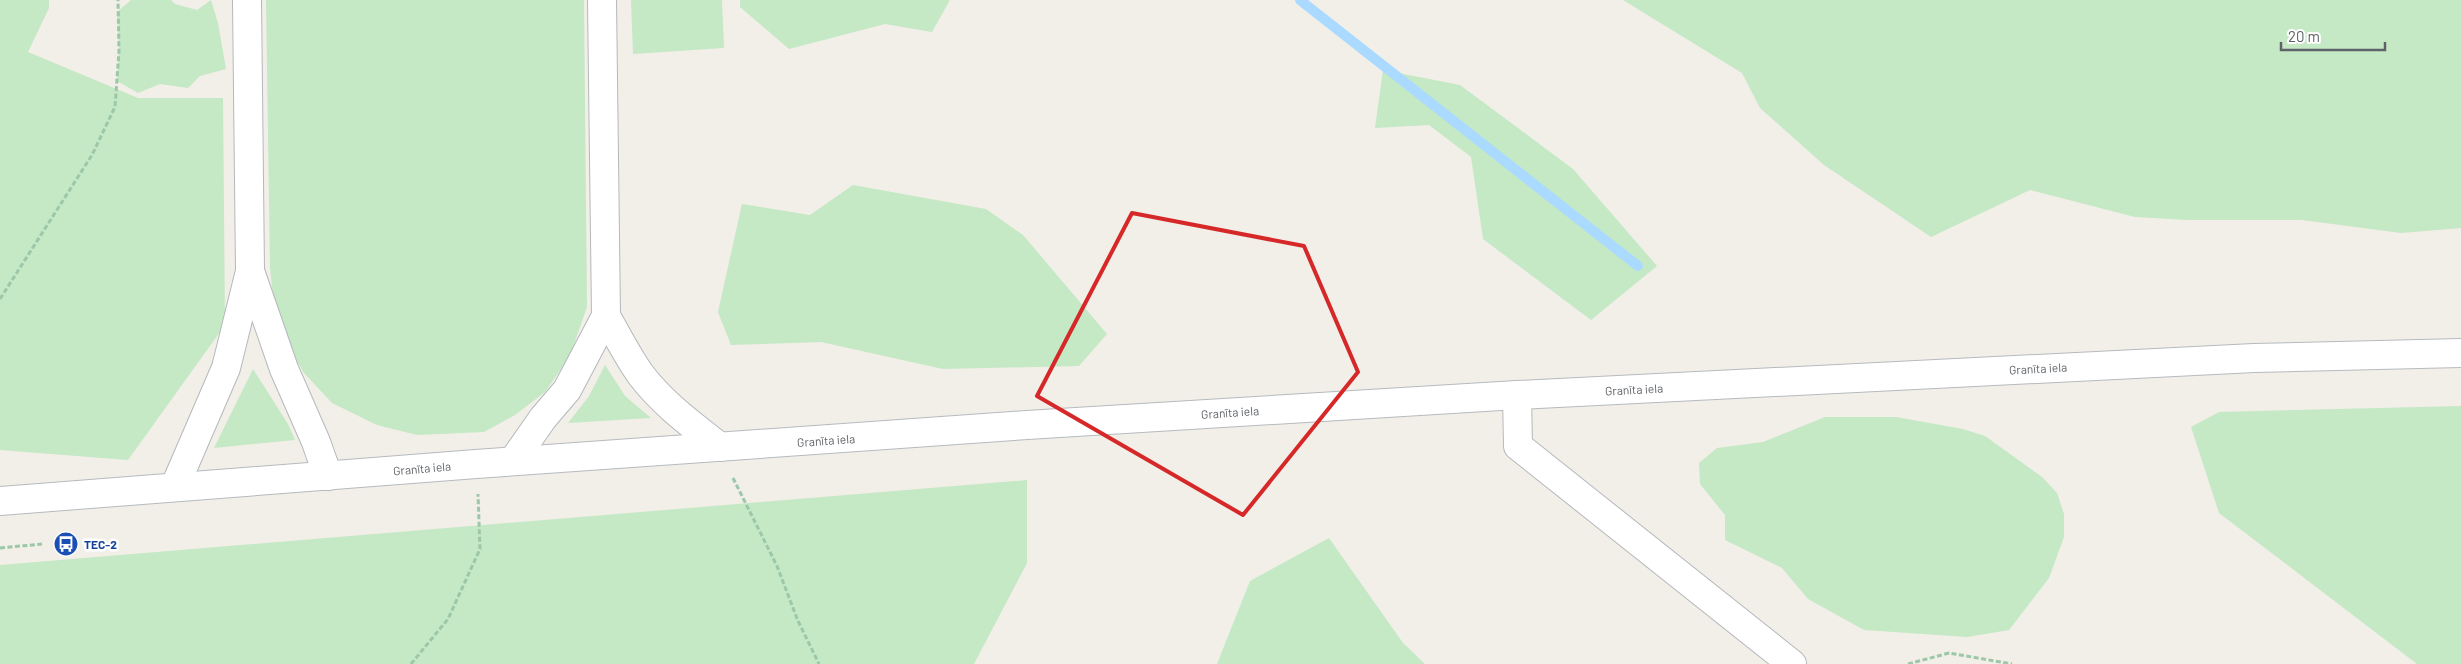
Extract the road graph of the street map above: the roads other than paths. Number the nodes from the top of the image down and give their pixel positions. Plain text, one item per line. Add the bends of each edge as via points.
1 (247, 0) edge
2 (602, 0) edge
3 (250, 271) junction
4 (606, 316) junction
5 (2461, 353) edge
6 (1517, 395) junction
7 (720, 447) junction
8 (513, 461) junction
9 (328, 476) junction
10 (175, 486) junction
11 (0, 501) edge
12 (1792, 664) edge

1 - 3 main road
2 - 4 main road
3 - 9 main road via 284,369
3 - 10 main road via 226,368
4 - 7 main road via 640,374 677,414
4 - 8 main road via 567,390
5 - 6 main road, Granīta iela via 2254,358
6 - 7 main road, Granīta iela
6 - 12 main road via 1518,446
7 - 8 main road, Granīta iela
8 - 9 main road, Granīta iela
9 - 10 main road, Granīta iela
10 - 11 main road, Granīta iela

